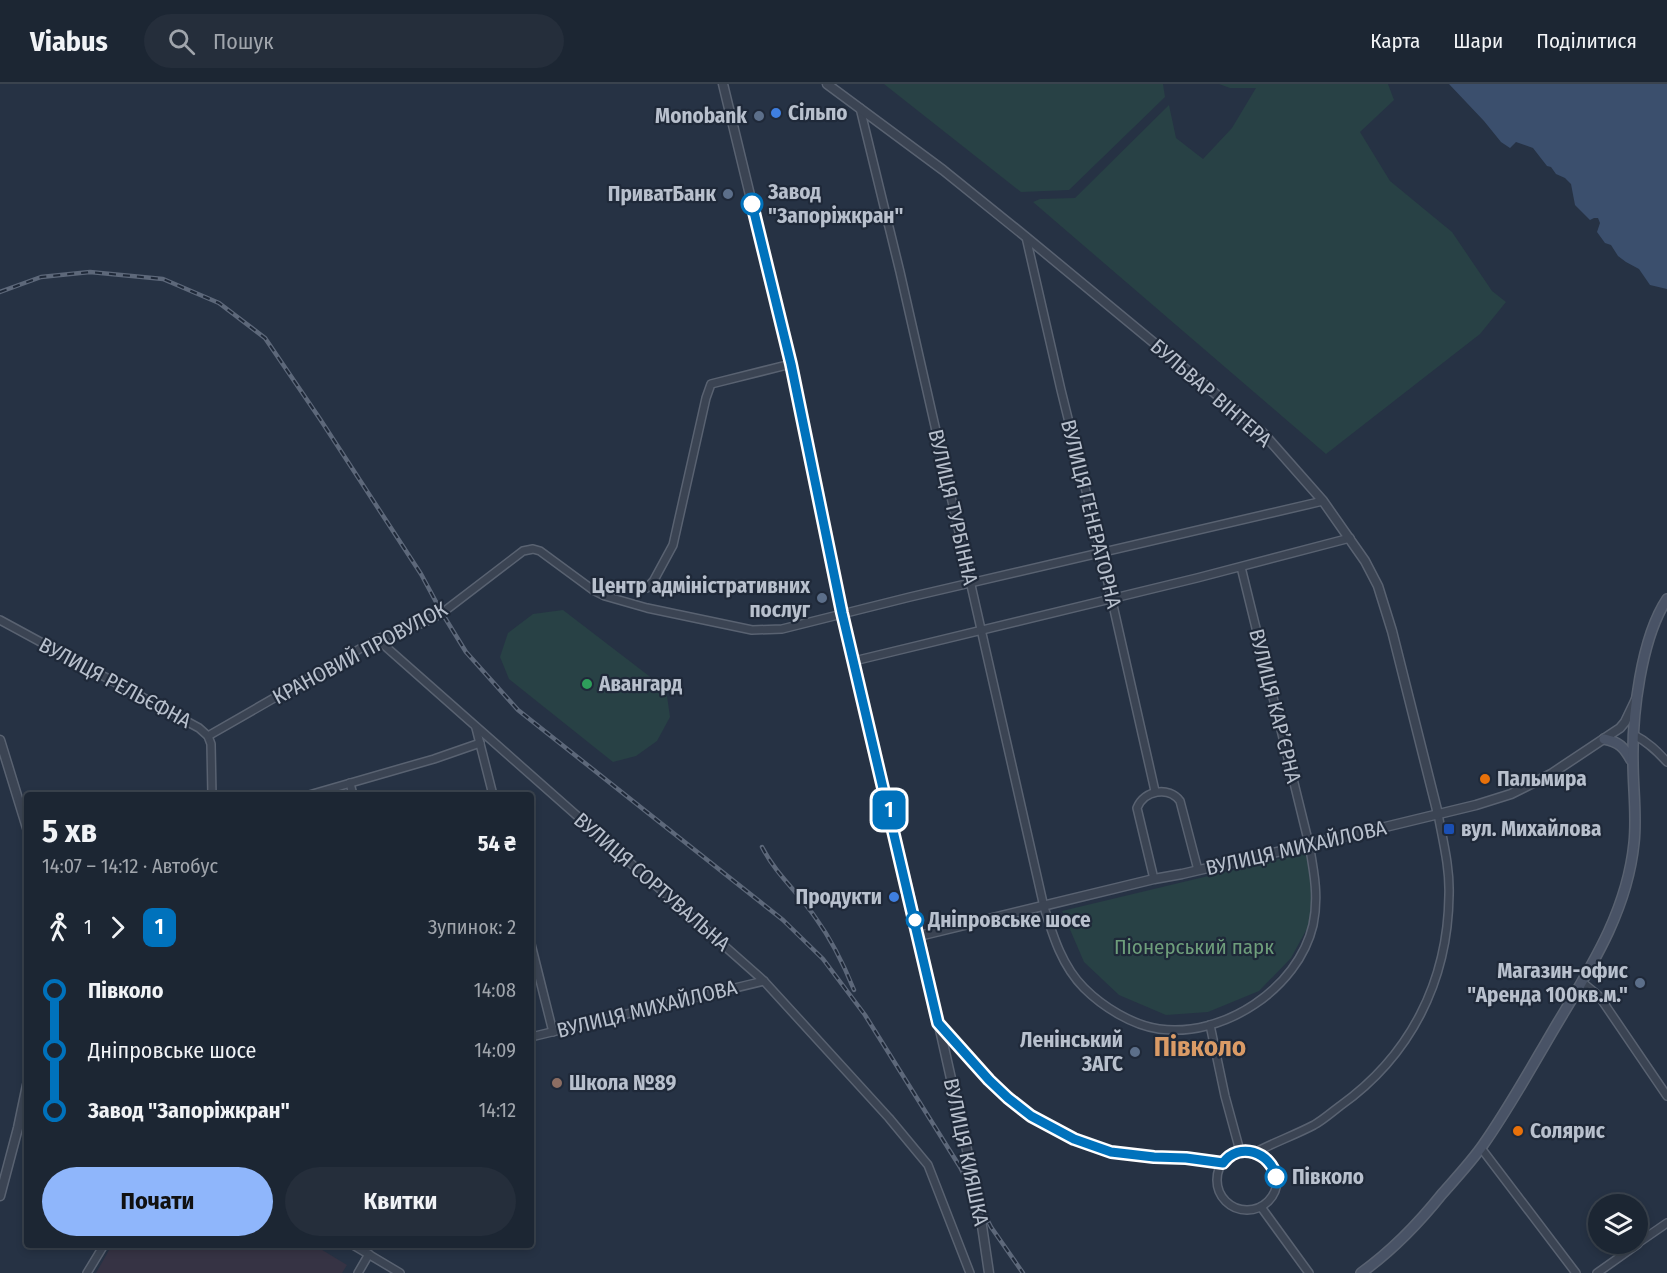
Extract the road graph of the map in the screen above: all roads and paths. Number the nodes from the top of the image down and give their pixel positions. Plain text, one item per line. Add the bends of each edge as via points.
1 (723, 84) edge
2 (827, 84) edge
3 (860, 108) junction
4 (1026, 237) junction
5 (791, 364) junction
6 (1323, 501) junction
7 (1350, 538) junction
8 (1101, 552) junction
9 (1240, 567) junction
10 (970, 583) junction
11 (647, 588) dead end
12 (1112, 598) junction
13 (1667, 599) edge
14 (842, 613) junction
15 (0, 620) edge
16 (981, 631) junction
17 (377, 639) junction
18 (854, 661) junction
19 (1638, 695) junction
20 (476, 726) junction
21 (1634, 735) junction
22 (208, 736) junction
23 (1604, 739) junction
24 (0, 740) edge
25 (480, 743) junction
26 (1633, 762) junction
27 (1667, 762) edge
28 (350, 783) junction
29 (1155, 791) junction
30 (212, 792) edge
31 (319, 792) edge
32 (352, 792) edge
33 (492, 792) edge
34 (1438, 814) junction
35 (24, 818) edge
36 (1308, 844) junction
37 (1198, 870) junction
38 (1154, 879) junction
39 (1044, 907) junction
40 (919, 936) junction
41 (534, 955) edge
42 (764, 981) junction
43 (1582, 982) junction
44 (938, 1023) junction
45 (1210, 1024) junction
46 (554, 1032) junction
47 (534, 1036) edge
48 (1667, 1096) edge
49 (24, 1099) edge
50 (1481, 1148) junction
51 (1240, 1151) junction
52 (1256, 1152) junction
53 (1223, 1163) junction
54 (0, 1196) edge
55 (1261, 1207) junction
56 (1667, 1222) edge
57 (1648, 1236) edge
58 (102, 1248) edge
59 (358, 1248) edge
60 (369, 1254) junction
61 (1623, 1254) edge
62 (87, 1273) edge
63 (358, 1273) edge
64 (400, 1273) edge
65 (970, 1273) edge
66 (989, 1273) edge
67 (1309, 1273) edge
68 (1361, 1273) edge
69 (1576, 1273) edge
70 (1597, 1273) edge

1 - 5 street, ВУЛИЦЯ КИЯШКА
2 - 3 street, БУЛЬВАР ВІНТЕРА
3 - 4 street, БУЛЬВАР ВІНТЕРА
3 - 10 street, ВУЛИЦЯ ТУРБІННА
4 - 6 street, БУЛЬВАР ВІНТЕРА via 1263,434
4 - 8 street, ВУЛИЦЯ ГЕНЕРАТОРНА
5 - 11 street via 711,384 673,545
5 - 14 street, ВУЛИЦЯ КИЯШКА
6 - 7 street, БУЛЬВАР ВІНТЕРА
6 - 8 street
7 - 9 street
7 - 34 street, БУЛЬВАР ВІНТЕРА via 1378,586
8 - 10 street
8 - 12 street, ВУЛИЦЯ ГЕНЕРАТОРНА
9 - 12 street
9 - 36 street, ВУЛИЦЯ КАР’ЄРНА
10 - 14 street
10 - 16 street, ВУЛИЦЯ ТУРБІННА
12 - 16 street
12 - 29 street, ВУЛИЦЯ ГЕНЕРАТОРНА
13 - 19 main road via 1651,631
14 - 17 street, КРАНОВИЙ ПРОВУЛОК via 782,629 752,630 605,596 533,549 523,551 442,613
14 - 18 street, ВУЛИЦЯ КИЯШКА
15 - 22 street, ВУЛИЦЯ РЕЛЬЄФНА
16 - 18 street
16 - 39 street, ВУЛИЦЯ ТУРБІННА
17 - 20 street, ВУЛИЦЯ СОРТУВАЛЬНА
17 - 22 street, КРАНОВИЙ ПРОВУЛОК
18 - 40 street, ВУЛИЦЯ КИЯШКА
19 - 21 main road
19 - 23 street, ВУЛИЦЯ МИХАЙЛОВА via 1625,722
20 - 25 street
20 - 42 street, ВУЛИЦЯ СОРТУВАЛЬНА
21 - 26 main road
21 - 27 street
22 - 30 street, ВУЛИЦЯ РЕЛЬЄФНА
23 - 26 main road via 1622,745
23 - 34 street, ВУЛИЦЯ МИХАЙЛОВА via 1511,794
24 - 35 street
25 - 28 street
25 - 33 street
26 - 43 main road via 1635,841 1630,875 1620,908
28 - 31 street
28 - 32 street
29 - 37 street via 1175,794 1180,801
29 - 38 street via 1137,808
34 - 36 street, ВУЛИЦЯ МИХАЙЛОВА
34 - 52 street via 1449,895 1445,941 1422,1014 1382,1071 1361,1091 1315,1124
36 - 37 street, ВУЛИЦЯ МИХАЙЛОВА
36 - 45 street, ВУЛИЦЯ КАР’ЄРНА via 1317,886 1316,906 1312,927 1296,964 1256,1004
37 - 38 street, ВУЛИЦЯ МИХАЙЛОВА
38 - 39 street, ВУЛИЦЯ МИХАЙЛОВА
39 - 40 street, ВУЛИЦЯ МИХАЙЛОВА
39 - 45 street, ВУЛИЦЯ ТУРБІННА via 1067,966 1106,1007 1158,1029
40 - 44 street, ВУЛИЦЯ КИЯШКА
41 - 46 street
42 - 46 street, ВУЛИЦЯ МИХАЙЛОВА
42 - 65 street, ВУЛИЦЯ СОРТУВАЛЬНА via 927,1165
43 - 48 street via 1599,996
43 - 50 main road
44 - 53 street via 1008,1098 1031,1116 1074,1139 1111,1152
44 - 66 street, ВУЛИЦЯ КИЯШКА via 978,1198
45 - 51 street
46 - 47 street, ВУЛИЦЯ МИХАЙЛОВА
49 - 54 street
50 - 68 main road via 1401,1241
50 - 69 street
51 - 52 street
51 - 53 street
52 - 55 street via 1270,1162 1276,1179 1272,1195
53 - 55 street via 1217,1185 1226,1202 1242,1210
55 - 67 street
56 - 57 street
58 - 62 street
59 - 60 street
60 - 63 street
60 - 64 street
61 - 70 street

